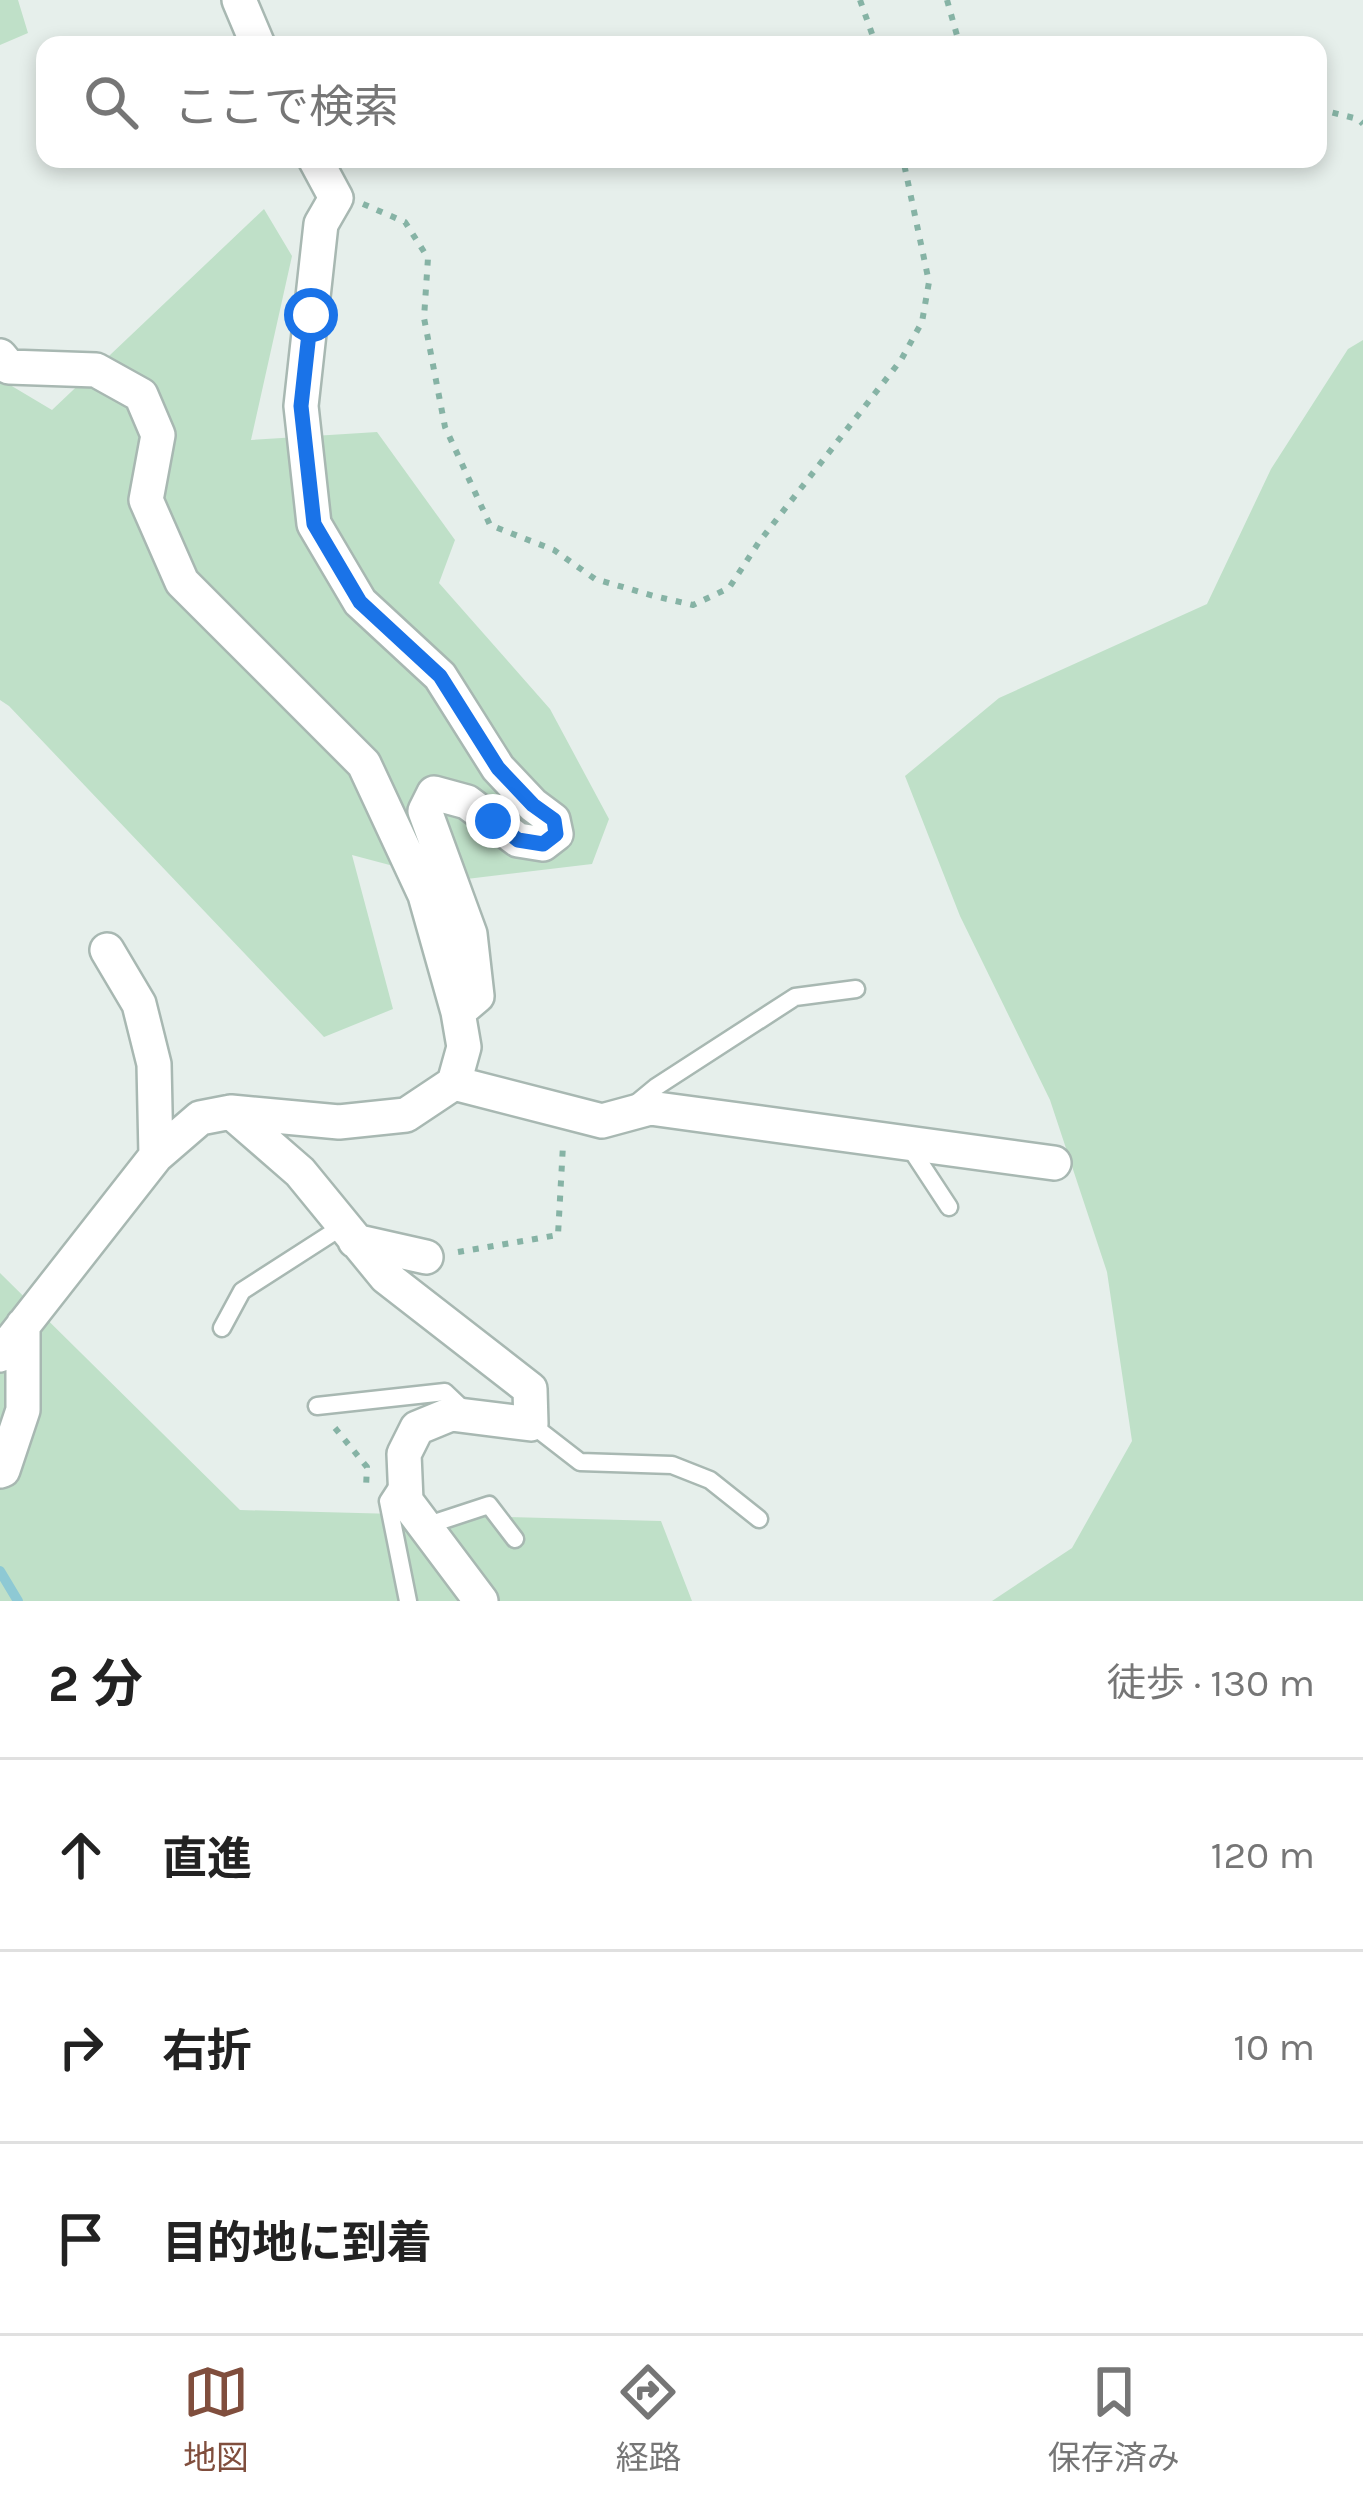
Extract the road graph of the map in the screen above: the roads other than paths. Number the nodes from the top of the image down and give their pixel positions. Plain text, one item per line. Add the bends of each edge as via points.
1 (238, 0) edge
2 (254, 36) edge
3 (320, 168) edge
4 (0, 356) edge
5 (107, 950) dead end
6 (856, 988) dead end
7 (458, 1012) junction
8 (454, 1083) junction
9 (231, 1112) junction
10 (622, 1116) junction
11 (908, 1143) junction
12 (156, 1156) junction
13 (1054, 1163) dead end
14 (950, 1207) dead end
15 (349, 1233) junction
16 (426, 1258) road end
17 (23, 1324) junction
18 (222, 1328) dead end
19 (0, 1355) edge
20 (317, 1406) road end
21 (471, 1417) junction
22 (531, 1424) junction
23 (0, 1471) edge
24 (405, 1476) junction
25 (759, 1519) dead end
26 (425, 1526) junction
27 (515, 1539) dead end
28 (408, 1601) edge
29 (481, 1601) edge

1 - 2 street
3 - 7 street via 336,198 321,224 301,406 314,524 360,602 440,676 498,768 554,820 556,834 543,844 518,840 467,802 434,793 424,812 470,934 477,996
4 - 7 street via 9,367 96,370 141,394 158,435 146,500 182,581 364,764 425,896
5 - 12 street via 139,1004 154,1064
6 - 10 lane via 795,997
7 - 8 street via 464,1047
8 - 9 street via 406,1115 339,1122
8 - 10 street via 602,1121
9 - 12 street via 200,1118
9 - 15 street via 300,1172
10 - 11 street via 650,1108
11 - 13 street
11 - 14 lane
12 - 17 street
15 - 16 street
15 - 18 lane via 242,1291
15 - 22 street via 386,1277 530,1389
17 - 19 street
17 - 23 street via 23,1410
20 - 21 lane via 445,1392
21 - 22 street
21 - 24 street via 451,1414 417,1428 404,1454
22 - 25 lane via 580,1462 672,1466 710,1480
24 - 26 street via 406,1502
24 - 28 lane via 388,1501
26 - 27 lane via 489,1505
26 - 29 street

